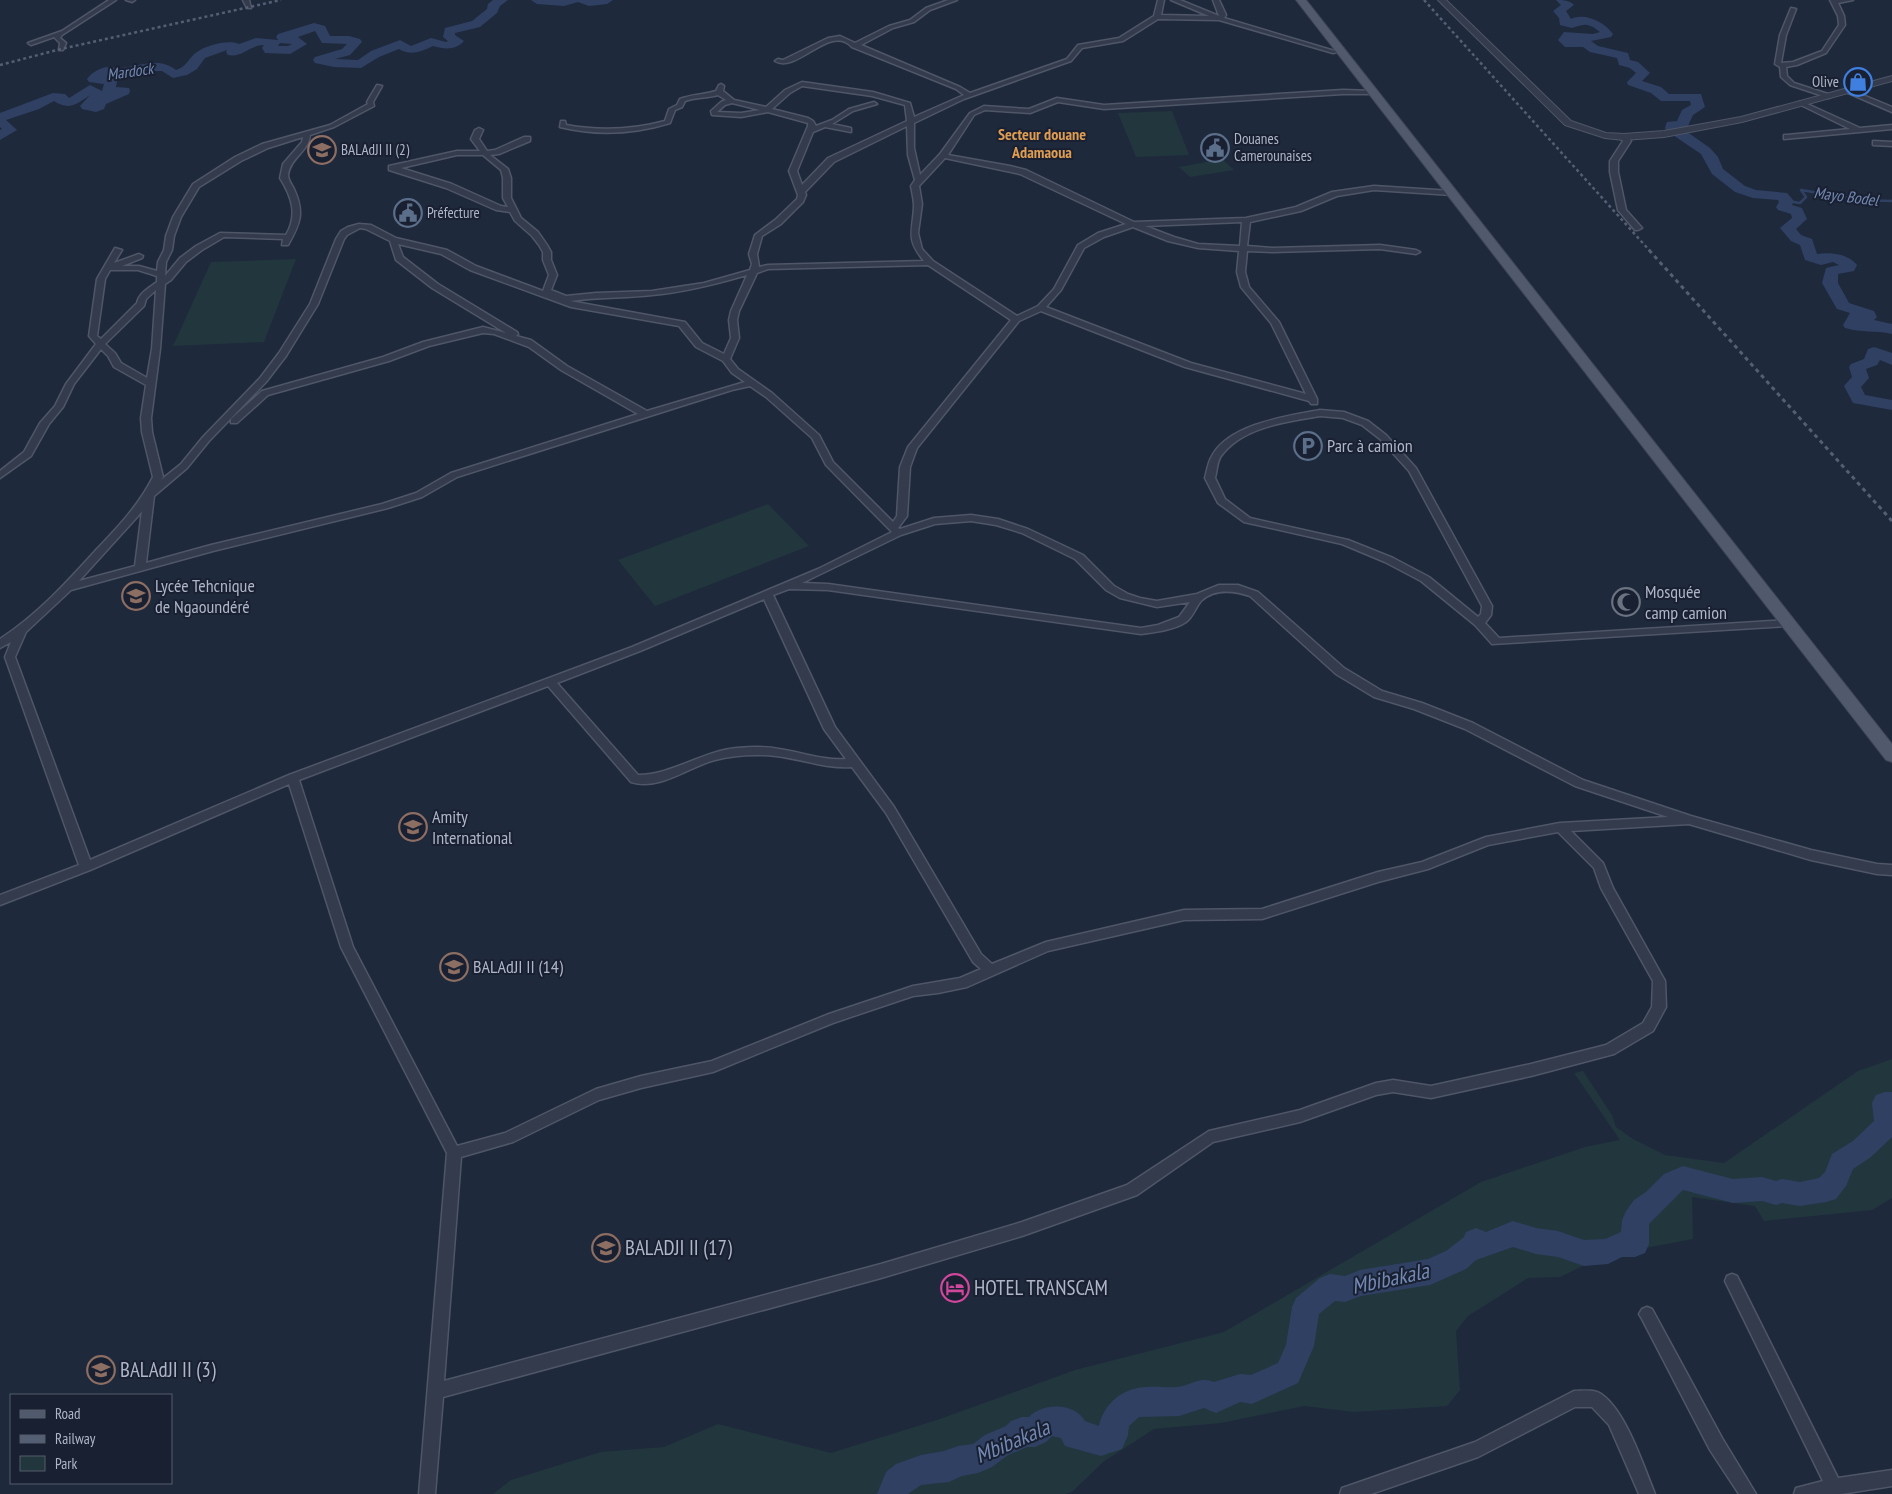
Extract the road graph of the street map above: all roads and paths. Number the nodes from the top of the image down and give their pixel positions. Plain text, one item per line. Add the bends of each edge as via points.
1 (113, 0) edge
2 (246, 0) edge
3 (954, 0) edge
4 (1161, 0) edge
5 (1174, 0) edge
6 (1216, 0) edge
7 (1301, 0) edge
8 (1442, 0) edge
9 (1850, 0) edge
10 (1833, 1) edge
11 (249, 7) dead end
12 (1793, 9) dead end
13 (1157, 17) junction
14 (1221, 18) junction
15 (59, 34) junction
16 (31, 43) dead end
17 (854, 46) junction
18 (61, 48) dead end
19 (1335, 52) dead end
20 (778, 61) dead end
21 (1783, 66) junction
22 (1892, 78) edge
23 (379, 86) dead end
24 (1848, 91) junction
25 (1375, 94) junction
26 (965, 96) junction
27 (1829, 96) junction
28 (732, 101) junction
29 (1801, 103) junction
30 (874, 104) dead end
31 (768, 110) junction
32 (977, 110) junction
33 (1892, 110) edge
34 (911, 121) junction
35 (563, 122) dead end
36 (811, 122) junction
37 (824, 125) junction
38 (1892, 127) edge
39 (480, 130) dead end
40 (812, 130) junction
41 (848, 130) dead end
42 (1858, 130) junction
43 (308, 132) junction
44 (1624, 137) junction
45 (1787, 137) dead end
46 (527, 139) dead end
47 (1876, 143) dead end
48 (1892, 144) edge
49 (486, 153) junction
50 (942, 156) junction
51 (919, 180) junction
52 (801, 191) junction
53 (1452, 193) junction
54 (513, 210) junction
55 (1246, 220) junction
56 (1133, 224) junction
57 (1638, 228) dead end
58 (393, 240) junction
59 (1242, 248) junction
60 (118, 250) dead end
61 (1416, 252) dead end
62 (139, 256) dead end
63 (930, 263) junction
64 (109, 268) junction
65 (754, 271) junction
66 (161, 280) junction
67 (1041, 308) junction
68 (1016, 319) junction
69 (101, 343) junction
70 (532, 345) junction
71 (726, 359) junction
72 (150, 383) junction
73 (752, 383) junction
74 (1313, 399) junction
75 (1320, 413) junction
76 (645, 414) junction
77 (184, 466) junction
78 (0, 475) edge
79 (149, 495) junction
80 (895, 531) junction
81 (140, 569) junction
82 (787, 586) junction
83 (67, 588) junction
84 (767, 594) junction
85 (1199, 597) junction
86 (1788, 623) junction
87 (1479, 624) junction
88 (21, 630) junction
89 (0, 644) edge
90 (550, 682) junction
91 (1892, 756) edge
92 (855, 763) junction
93 (293, 778) junction
94 (1689, 820) junction
95 (1560, 827) junction
96 (86, 867) junction
97 (1892, 870) edge
98 (0, 900) edge
99 (990, 970) junction
100 (454, 1153) junction
101 (1732, 1281) dead end
102 (1647, 1314) dead end
103 (435, 1391) junction
104 (1892, 1478) edge
105 (1834, 1487) junction
106 (426, 1494) edge
107 (1348, 1494) edge
108 (1647, 1494) edge
109 (1748, 1494) edge
110 (1802, 1494) edge

1 - 15 street
2 - 11 street
3 - 17 street via 928,9 912,21 890,27
4 - 13 street
5 - 14 street
6 - 14 street via 1223,15
7 - 25 main road
8 - 44 street via 1568,123
9 - 10 street
10 - 21 street via 1842,25 1824,52
12 - 21 street via 1785,23 1780,49 1778,64
13 - 14 street
13 - 26 street via 1121,40 1080,46 1069,60
14 - 19 street
15 - 16 street
15 - 18 street via 57,38 63,43
17 - 20 street via 834,39 784,62
17 - 26 street via 958,88
21 - 27 street via 1784,77 1792,84
22 - 24 street
23 - 43 street via 370,102 372,105 332,126
24 - 27 street
24 - 33 street
25 - 32 street via 1343,92 1104,106 1057,100 1030,111
25 - 53 main road
26 - 32 street
26 - 34 street
27 - 29 street
28 - 31 street
28 - 31 street via 721,105 714,114 750,114
28 - 35 street via 720,89 706,96 692,96 672,109 668,122 643,129 589,131 562,126
29 - 42 street
29 - 44 street via 1742,119
30 - 37 street via 850,110
31 - 34 street via 768,106 798,85 810,83 900,100 908,104
31 - 36 street
32 - 50 street
34 - 51 street via 914,171
34 - 52 street via 831,160
36 - 37 street
36 - 40 street
37 - 40 street
37 - 41 street
38 - 42 street
39 - 49 street via 475,139
40 - 52 street via 793,171
42 - 45 street
43 - 66 street via 238,159 196,186 177,217 162,262
43 - 66 street via 306,142 287,164 284,178 292,190 297,220 286,240 223,235 199,248
44 - 57 street via 1627,141 1614,162 1614,172 1622,210
46 - 49 street
47 - 48 street
49 - 54 street via 504,169 507,198
49 - 54 street via 457,153 392,168 449,186 498,208
50 - 51 street
50 - 56 street via 1023,172
51 - 63 street via 915,186 918,204 914,233 918,249
52 - 65 street via 800,200 759,235 753,254
53 - 55 street via 1374,188 1334,194 1298,209
53 - 86 main road
54 - 65 street via 547,252 553,275 547,291 565,299 705,286
55 - 56 street
55 - 59 street
56 - 59 street via 1198,246
56 - 67 street via 1101,235 1081,247 1057,290
58 - 70 street via 398,258 434,286
58 - 71 street via 444,252 473,268 574,305 682,324 699,345
58 - 77 street via 368,227 359,226 344,233 303,325 263,380
59 - 61 street via 1380,247
59 - 74 street via 1241,272 1245,287 1275,322
60 - 64 street
62 - 64 street
63 - 65 street via 782,266
63 - 68 street
64 - 66 street via 139,268
64 - 69 street via 101,279 94,326 93,336
65 - 71 street via 735,311 735,338
66 - 69 street via 142,299 142,304
66 - 72 street
67 - 68 street
67 - 74 street via 1188,365
68 - 80 street via 913,447 906,467 902,516
69 - 72 street via 117,366
69 - 78 street via 70,384 28,454
70 - 76 street via 564,368
70 - 77 street via 483,330 266,393
71 - 73 street via 735,371
72 - 79 street via 147,432 158,477
73 - 76 street
73 - 80 street via 816,437 829,462
74 - 75 street
75 - 87 street via 1344,415 1365,422 1413,470 1487,606 1486,615
75 - 87 street via 1271,422 1235,437 1216,456 1210,478 1220,501 1247,520 1345,542 1389,560 1425,579
76 - 81 street via 454,475 419,495 386,506 211,548
77 - 79 street
79 - 81 street
79 - 83 street
80 - 82 street
80 - 85 street via 934,521 971,518 998,522 1025,530 1079,557 1110,588 1124,596 1157,604
81 - 83 street
82 - 84 street
82 - 85 street via 828,588 1141,631 1183,619
83 - 88 street
84 - 90 street
84 - 92 street via 830,729
85 - 94 street via 1219,588 1238,588 1254,594 1340,671 1378,694 1469,726 1579,783
86 - 87 street via 1496,642
86 - 91 main road
88 - 89 street
88 - 96 street via 10,658
90 - 92 street via 634,778 654,779 713,756 737,752 776,752 835,764
90 - 93 street
92 - 99 street via 890,810 977,958
93 - 96 street
93 - 100 street via 347,947
94 - 95 street
94 - 97 street via 1811,855
95 - 99 street via 1486,841 1424,866 1378,877 1262,914 1184,915 1046,947
95 - 103 street via 1599,866 1606,888 1658,981 1659,1007 1648,1027 1609,1050 1431,1092 1393,1086 1376,1089 1300,1116 1209,1137 1132,1190 1022,1229 881,1271
96 - 98 street
99 - 100 street via 962,983 913,990 713,1066 596,1095 508,1138
100 - 103 street
101 - 105 street
102 - 109 street via 1716,1444
103 - 106 street
104 - 105 street
105 - 110 street
107 - 108 street via 1478,1449 1574,1398 1595,1399 1615,1418

